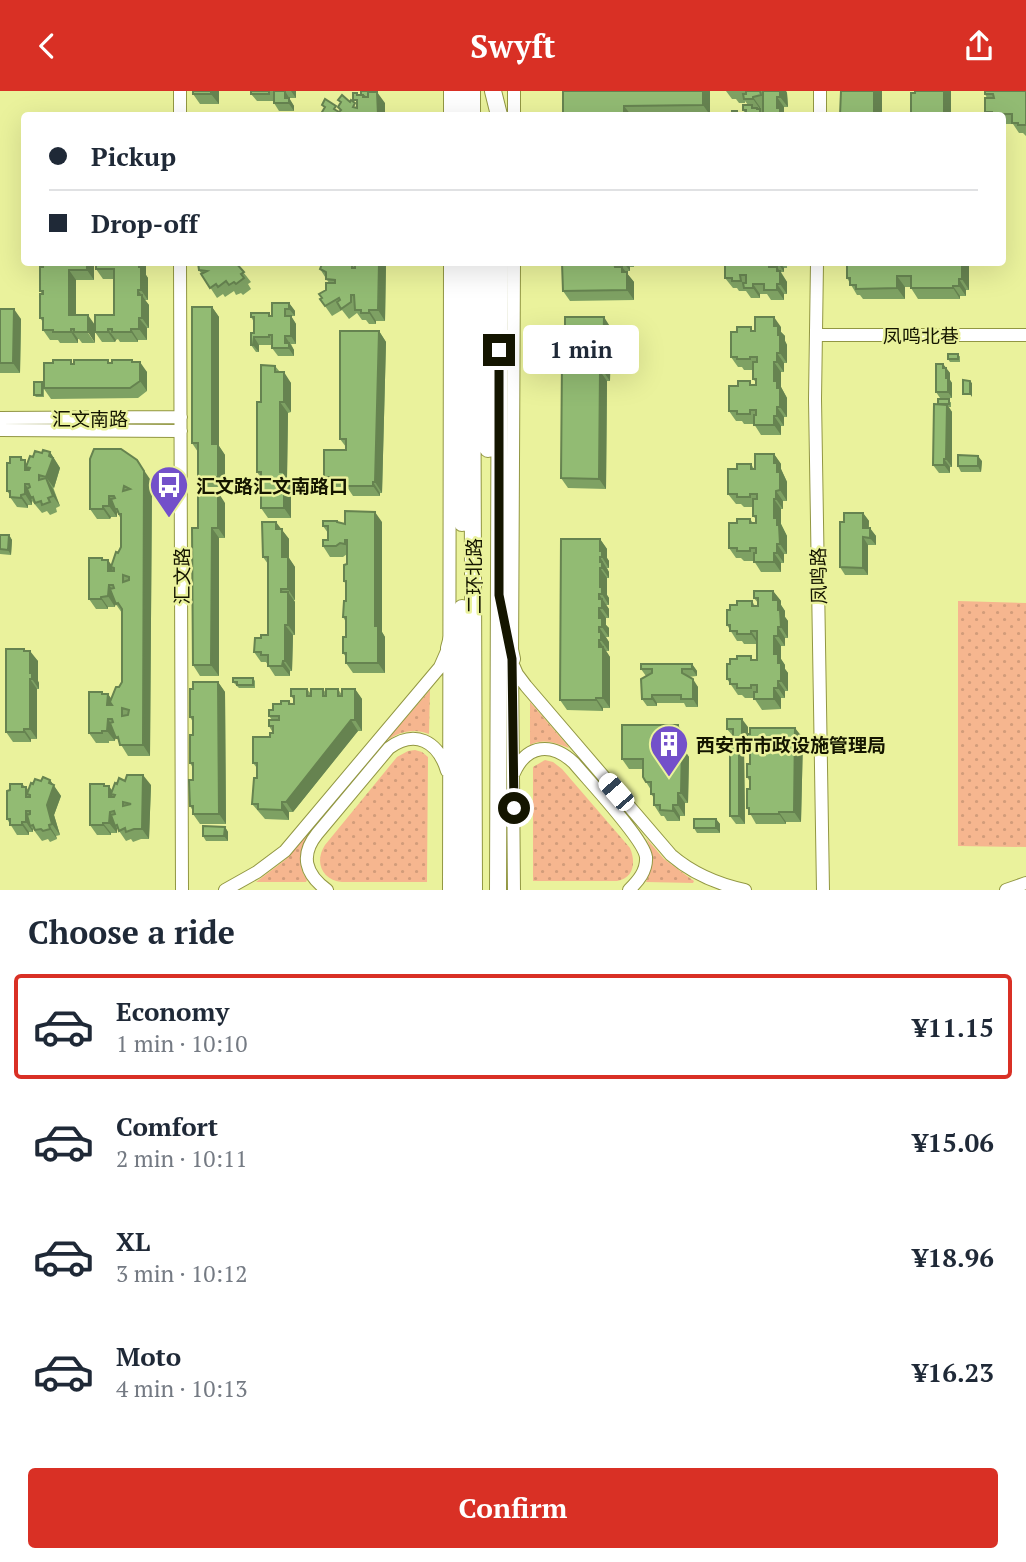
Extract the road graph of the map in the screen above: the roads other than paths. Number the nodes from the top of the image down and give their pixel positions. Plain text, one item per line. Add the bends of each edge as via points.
1 (180, 91) edge
2 (450, 91) edge
3 (461, 91) edge
4 (472, 91) edge
5 (491, 91) edge
6 (500, 91) edge
7 (514, 91) edge
8 (820, 91) edge
9 (180, 112) edge
10 (450, 112) edge
11 (460, 112) edge
12 (472, 112) edge
13 (488, 112) edge
14 (498, 112) edge
15 (499, 112) edge
16 (514, 112) edge
17 (820, 112) edge
18 (180, 266) edge
19 (450, 266) edge
20 (461, 266) edge
21 (488, 266) edge
22 (500, 266) edge
23 (514, 266) edge
24 (817, 266) edge
25 (472, 270) edge
26 (816, 335) junction
27 (1026, 335) edge
28 (461, 346) junction
29 (0, 418) edge
30 (180, 424) junction
31 (0, 430) edge
32 (499, 595) junction
33 (462, 599) junction
34 (449, 647) junction
35 (512, 659) junction
36 (513, 780) junction
37 (450, 786) junction
38 (481, 809) junction
39 (1026, 883) edge
40 (182, 890) edge
41 (225, 890) edge
42 (327, 890) edge
43 (449, 890) edge
44 (461, 890) edge
45 (474, 890) edge
46 (488, 890) edge
47 (498, 890) edge
48 (514, 890) edge
49 (629, 890) edge
50 (745, 890) edge
51 (823, 890) edge
52 (1006, 890) edge

1 - 9 main road
2 - 10 main road
3 - 11 highway
4 - 12 highway
5 - 13 highway
5 - 14 highway
6 - 15 highway
7 - 16 main road
8 - 17 main road
18 - 30 main road, 汇文路
19 - 34 main road
20 - 28 highway
21 - 38 highway, 二环北路
22 - 32 highway
23 - 35 main road
24 - 26 main road, 凤鸣路
25 - 28 highway
25 - 38 highway, 二环北路
26 - 27 main road, 凤鸣北巷
26 - 51 main road, 凤鸣路
28 - 33 highway
29 - 30 main road, 汇文南路
30 - 31 main road, 汇文南路
30 - 40 main road, 汇文路
32 - 35 highway
32 - 38 highway
33 - 34 highway
33 - 38 highway
34 - 37 main road
34 - 41 main road via 440,667 285,851
35 - 36 main road
35 - 50 main road via 526,686 671,855 696,873
36 - 38 main road
36 - 49 main road via 520,763 535,750 547,748 567,757 643,847 645,867
37 - 38 main road
37 - 42 main road via 442,758 426,741 405,739 389,748 308,849 310,873
38 - 43 main road
38 - 44 highway
38 - 45 highway, 二环北路
38 - 46 highway, 二环北路
38 - 47 highway
38 - 48 main road
39 - 52 main road

